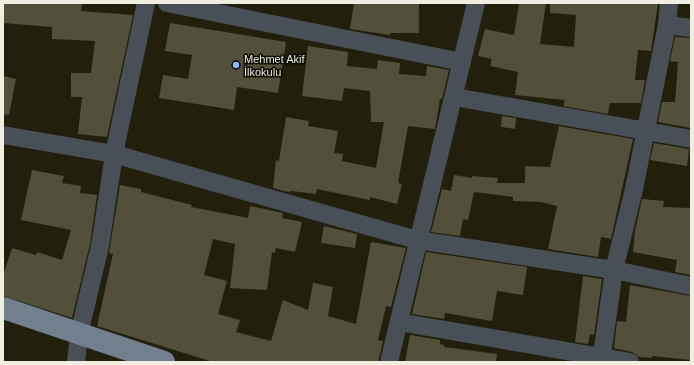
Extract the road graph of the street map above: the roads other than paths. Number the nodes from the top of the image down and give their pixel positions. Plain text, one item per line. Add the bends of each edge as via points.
1 (146, 3) edge
2 (167, 3) edge
3 (476, 3) edge
4 (669, 3) edge
5 (667, 25) junction
6 (691, 28) edge
7 (462, 62) junction
8 (455, 96) junction
9 (645, 132) junction
10 (3, 135) edge
11 (691, 139) edge
12 (114, 154) junction
13 (417, 240) junction
14 (614, 270) junction
15 (691, 286) edge
16 (3, 308) edge
17 (399, 322) junction
18 (79, 334) junction
19 (602, 360) edge
20 (76, 362) edge
21 (164, 362) edge
22 (389, 362) edge
23 (630, 362) edge

1 - 12 street
2 - 7 street
3 - 7 street
4 - 5 street
5 - 6 street
5 - 9 street
7 - 8 street
8 - 9 street
8 - 13 street
9 - 11 street
9 - 14 street
10 - 12 street
12 - 13 street
12 - 18 street via 100,246
13 - 14 street
13 - 17 street
14 - 15 street
14 - 19 street
16 - 18 main road
17 - 19 street
17 - 22 street
18 - 20 street
18 - 21 main road
19 - 23 street

